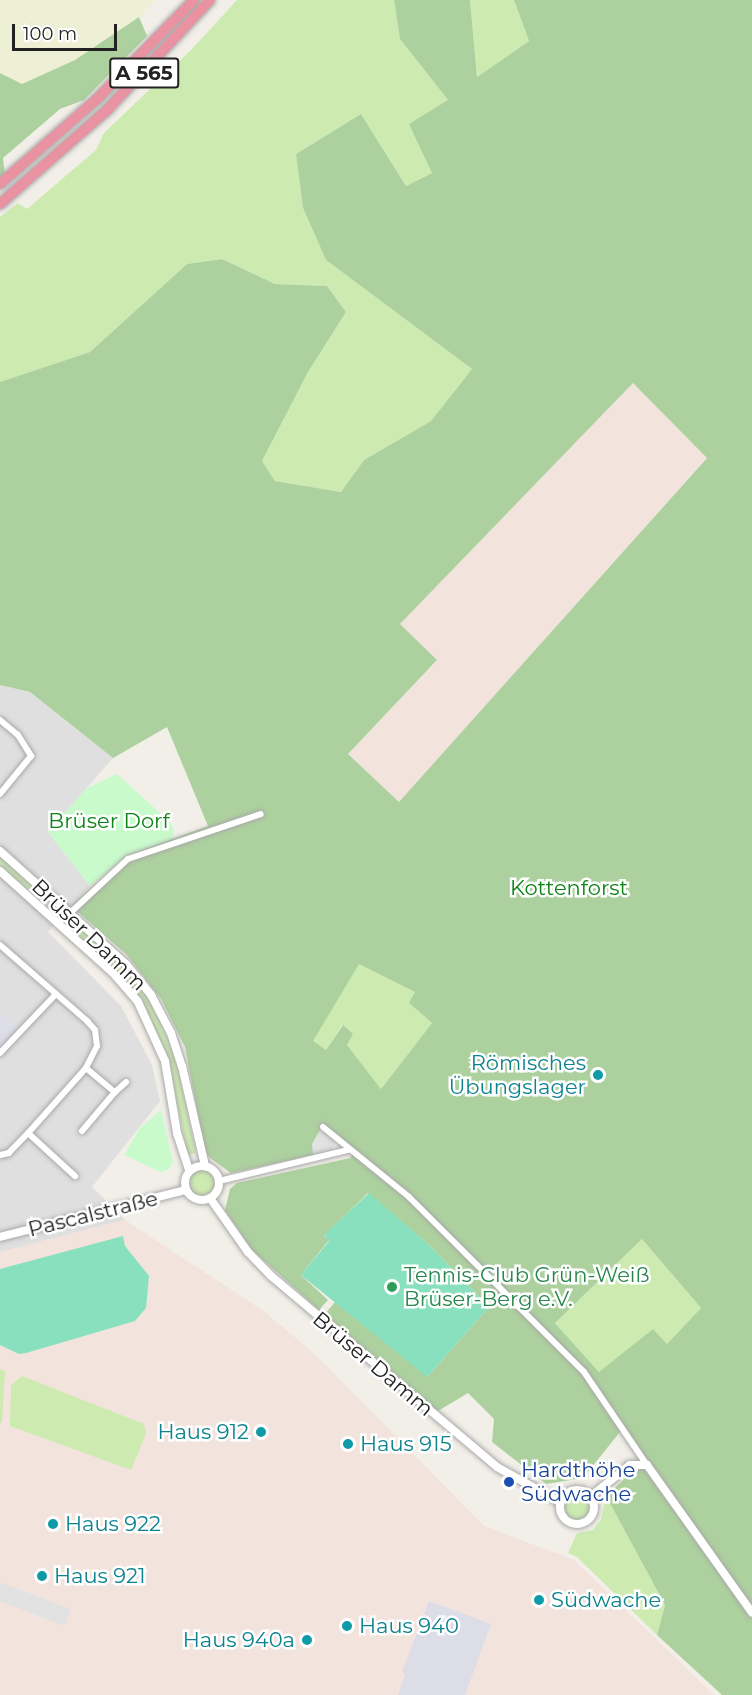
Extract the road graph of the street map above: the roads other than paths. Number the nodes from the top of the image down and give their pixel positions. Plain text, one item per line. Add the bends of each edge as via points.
1 (194, 0) edge
2 (210, 0) edge
3 (0, 184) edge
4 (0, 204) edge
5 (0, 720) edge
6 (0, 781) edge
7 (7, 786) junction
8 (0, 794) edge
9 (261, 814) dead end
10 (0, 851) edge
11 (0, 871) edge
12 (70, 913) junction
13 (0, 945) edge
14 (56, 994) junction
15 (0, 1053) edge
16 (86, 1068) junction
17 (126, 1082) dead end
18 (115, 1092) junction
19 (323, 1127) dead end
20 (82, 1131) dead end
21 (28, 1133) junction
22 (348, 1150) junction
23 (0, 1155) edge
24 (205, 1166) junction
25 (189, 1171) junction
26 (75, 1176) dead end
27 (219, 1181) junction
28 (186, 1190) junction
29 (210, 1198) junction
30 (0, 1237) edge
31 (647, 1465) junction
32 (590, 1497) junction
33 (560, 1502) junction
34 (752, 1613) edge

1 - 3 highway, A 565 via 64,130
2 - 4 highway, A 565 via 170,46 73,142
5 - 7 street via 30,751 26,765
6 - 7 street
7 - 8 street
9 - 12 street via 128,859
10 - 12 street, Brüser Damm
11 - 25 street, Brüser Damm via 113,973 138,1002 165,1061 177,1133
12 - 24 street, Brüser Damm via 126,964 156,1004 182,1066
13 - 14 street
14 - 15 street
14 - 16 street via 95,1030 96,1054
16 - 18 street
16 - 21 street
17 - 18 street
18 - 20 street
19 - 22 street
21 - 23 street via 9,1153
21 - 26 street
22 - 27 street
22 - 31 street via 409,1197 584,1372
24 - 25 street
24 - 27 street via 215,1171
25 - 28 street, Brüser Damm via 184,1180
27 - 29 street
28 - 29 street via 199,1200
28 - 30 street, Pascalstraße
29 - 33 street, Brüser Damm via 248,1252 270,1275 497,1467
31 - 32 street via 630,1465
31 - 34 street
32 - 33 street via 573,1491
32 - 33 street, Brüser Damm via 593,1511 580,1524 563,1518

